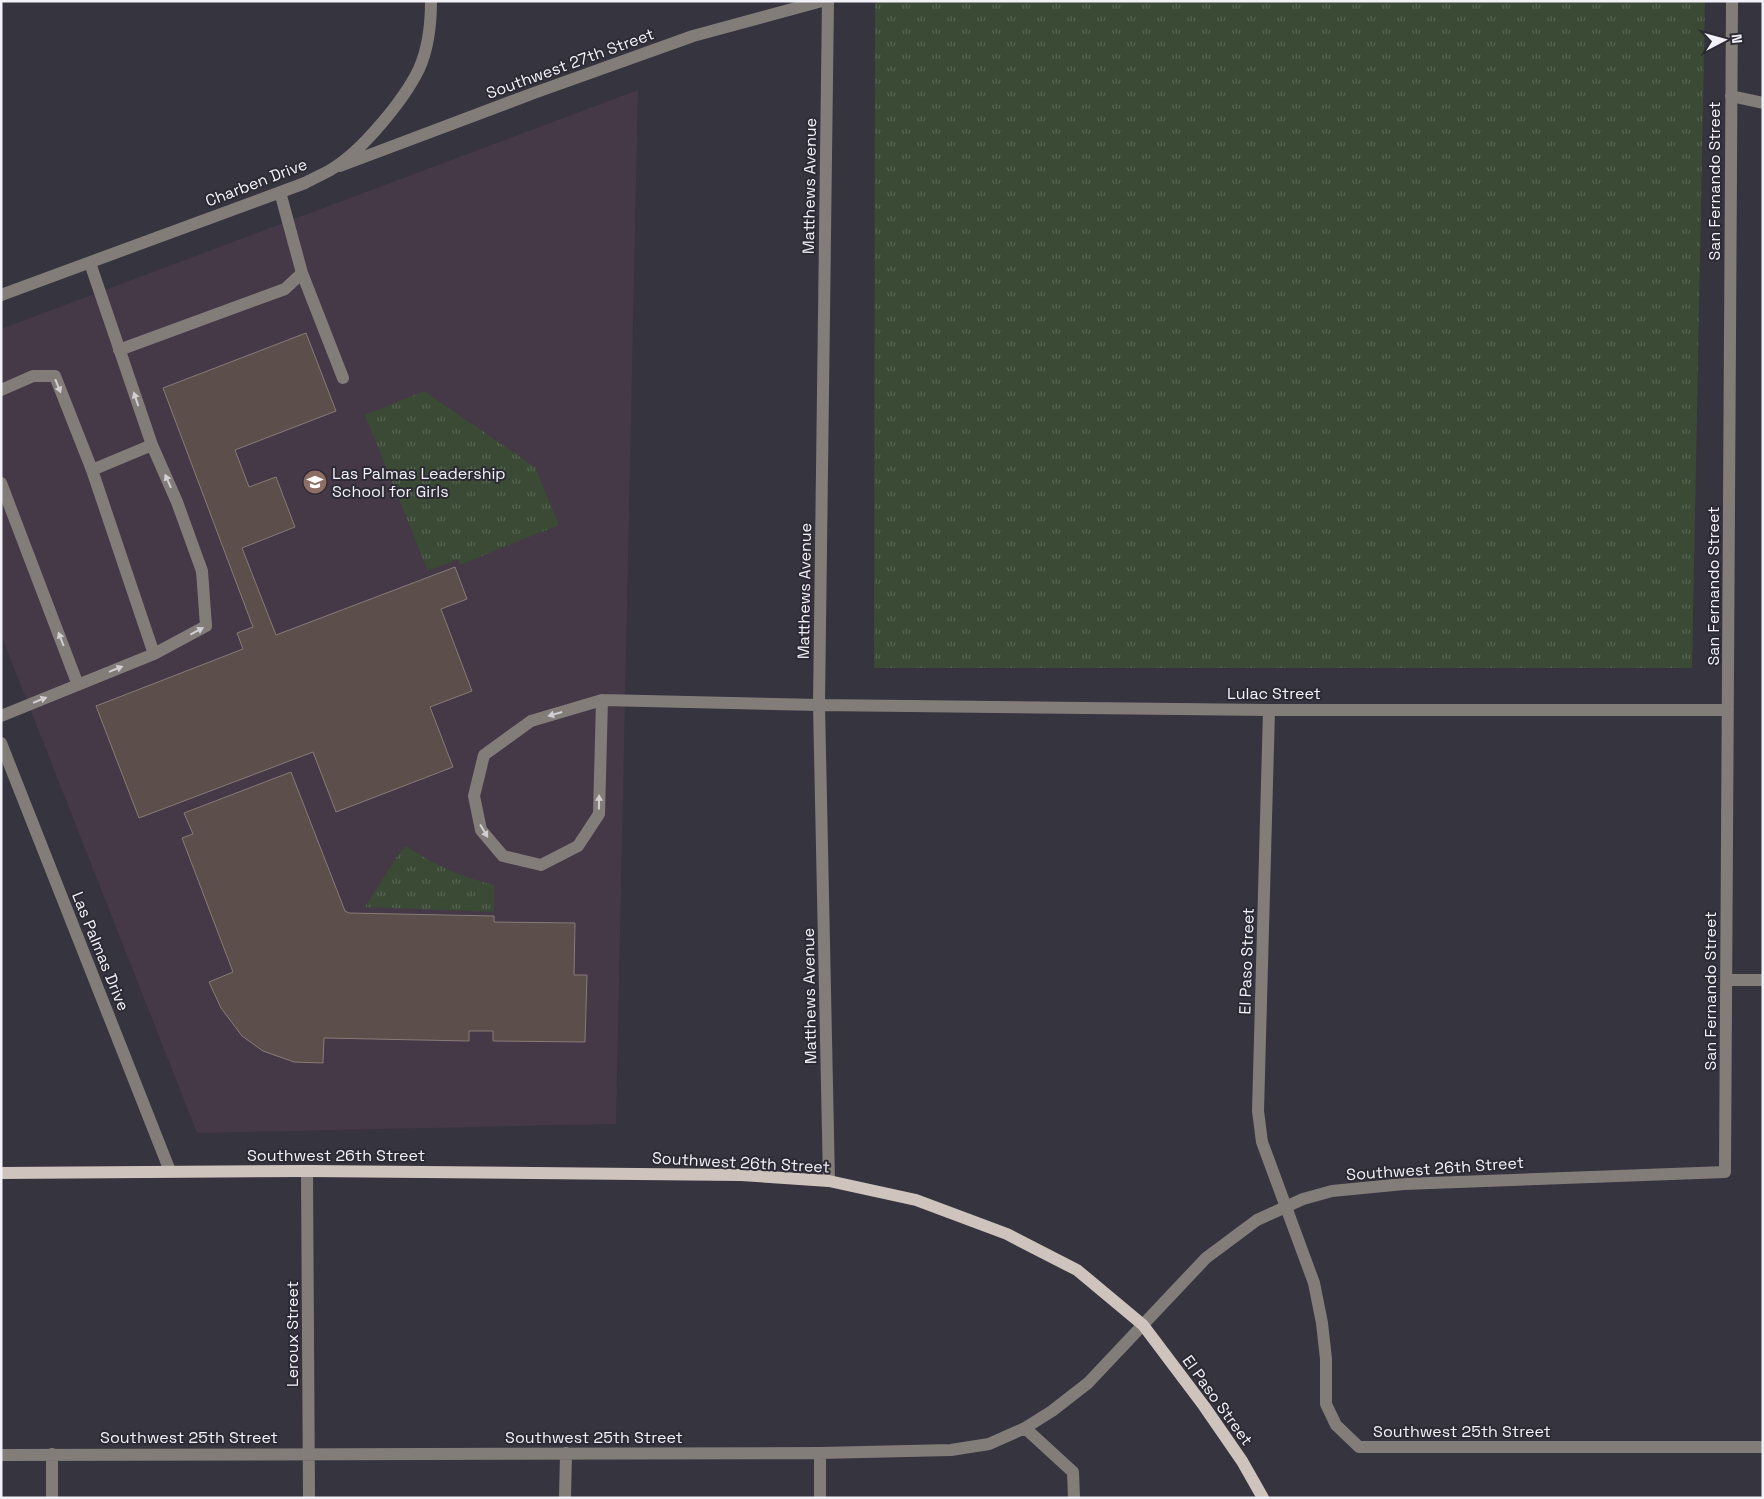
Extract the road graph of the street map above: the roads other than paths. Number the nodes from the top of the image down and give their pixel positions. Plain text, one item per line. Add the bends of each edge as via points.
1 (431, 1) edge
2 (822, 1) edge
3 (828, 1) edge
4 (1732, 1) edge
5 (1731, 96) junction
6 (1763, 103) edge
7 (333, 168) junction
8 (280, 192) junction
9 (90, 262) junction
10 (302, 273) junction
11 (1, 295) edge
12 (119, 350) junction
13 (344, 378) dead end
14 (1, 390) edge
15 (152, 445) junction
16 (92, 470) junction
17 (1, 483) edge
18 (154, 654) junction
19 (78, 685) junction
20 (602, 700) junction
21 (819, 705) junction
22 (1269, 710) junction
23 (1728, 710) junction
24 (1, 716) edge
25 (1, 743) edge
26 (1727, 980) junction
27 (1763, 980) edge
28 (170, 1171) junction
29 (307, 1171) junction
30 (1, 1172) edge
31 (1725, 1172) joint
32 (829, 1181) junction
33 (1286, 1208) junction
34 (1143, 1325) junction
35 (1025, 1428) junction
36 (1763, 1447) edge
37 (309, 1453) junction
38 (566, 1453) junction
39 (820, 1453) junction
40 (52, 1454) junction
41 (1, 1455) edge
42 (52, 1498) edge
43 (309, 1498) edge
44 (566, 1498) edge
45 (820, 1498) edge
46 (1074, 1498) edge
47 (1262, 1498) edge

1 - 7 street, Charben Drive via 431,22 420,68 379,127
2 - 7 street, Southwest 27th Street via 693,36
3 - 21 street, Matthews Avenue
4 - 5 street, San Fernando Street
5 - 6 street
5 - 23 street, San Fernando Street
7 - 8 street, Charben Drive
8 - 9 street, Charben Drive
8 - 10 street
9 - 11 street, Charben Drive
9 - 12 street
10 - 12 street via 285,289
10 - 13 street
15 -> 12 street
14 -> 16 street via 33,376 55,376
15 - 16 street
18 -> 15 street via 206,626 202,571
16 - 18 street
19 -> 17 street
19 -> 18 street
24 -> 19 street
20 -> 20 street, Lulac Street via 531,721 484,755 474,796 481,830 503,856 542,865 578,846 599,814
20 - 21 street, Lulac Street
21 - 22 street, Lulac Street
21 - 32 street, Matthews Avenue
22 - 23 street, Lulac Street
22 - 33 street, El Paso Street via 1258,1111 1262,1142
23 - 26 street, San Fernando Street
25 - 28 street, Las Palmas Drive
26 - 27 street
26 - 31 street, San Fernando Street
28 - 29 main road, Southwest 26th Street
28 - 30 main road, Southwest 26th Street
29 - 32 main road, Southwest 26th Street via 741,1175
29 - 37 street, Leroux Street
31 - 33 street, Southwest 26th Street via 1404,1184 1332,1191
32 - 34 main road, Southwest 26th Street via 916,1200 1007,1234 1077,1270
33 - 34 street, Southwest 26th Street via 1257,1220 1206,1258
33 - 36 street, Southwest 25th Street via 1316,1292 1326,1359 1326,1404 1336,1425 1359,1447
34 - 35 street, Southwest 25th Street via 1080,1390
34 - 47 main road, El Paso Street via 1242,1461
35 - 39 street, Southwest 25th Street via 988,1444 951,1450
35 - 46 street via 1073,1472
37 - 38 street, Southwest 25th Street
37 - 40 street, Southwest 25th Street
37 - 43 street, Leroux Street
38 - 39 street, Southwest 25th Street
38 - 44 street
39 - 45 street
40 - 41 street, Southwest 25th Street
40 - 42 street

